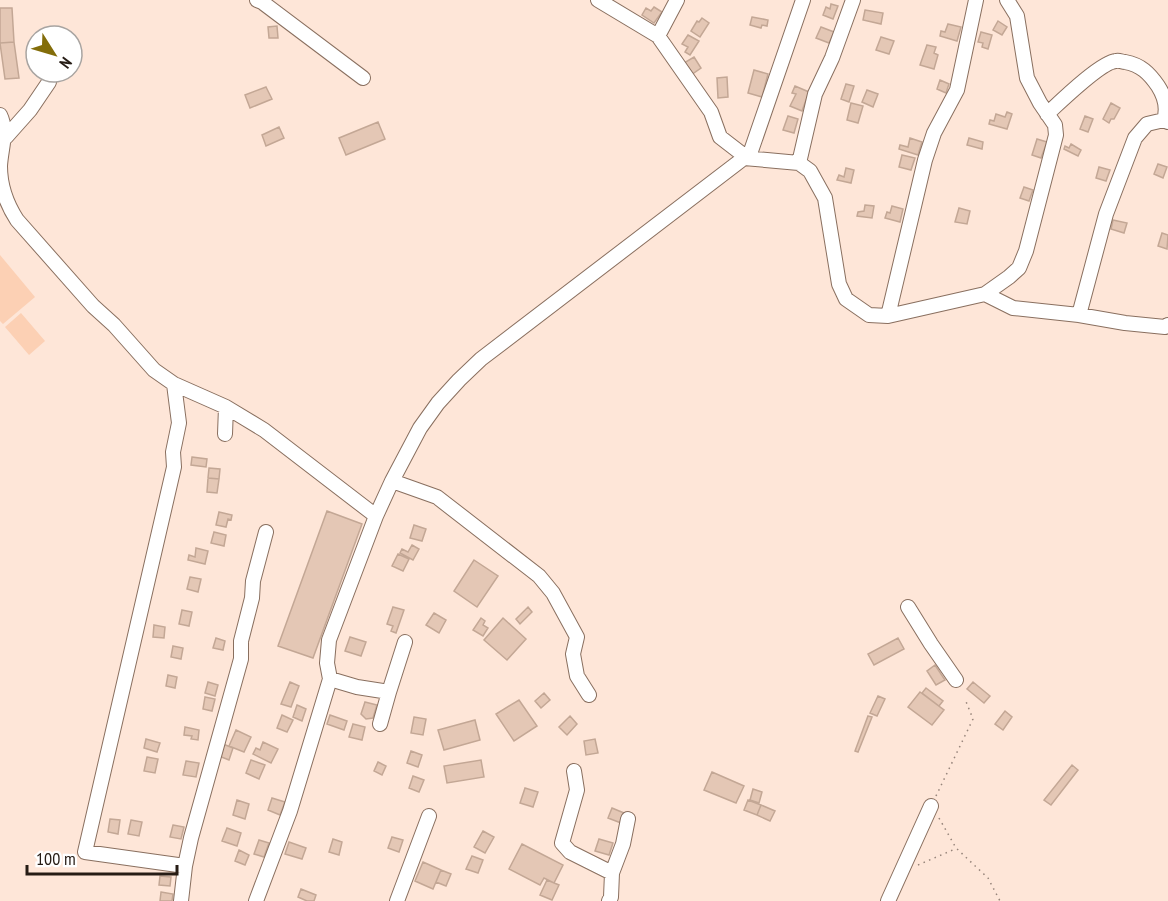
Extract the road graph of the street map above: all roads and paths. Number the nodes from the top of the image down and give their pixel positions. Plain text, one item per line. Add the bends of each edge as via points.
1 (257, 0) edge
2 (598, 0) edge
3 (677, 0) edge
4 (803, 0) edge
5 (853, 0) edge
6 (976, 0) edge
7 (1007, 0) edge
8 (658, 36) junction
9 (363, 78) dead end
10 (48, 84) edge
11 (1047, 114) junction
12 (0, 115) edge
13 (1166, 121) edge
14 (5, 134) junction
15 (744, 158) junction
16 (799, 162) junction
17 (985, 294) junction
18 (1079, 315) junction
19 (888, 316) junction
20 (1168, 325) edge
21 (174, 384) junction
22 (226, 407) junction
23 (225, 434) dead end
24 (392, 481) junction
25 (376, 516) junction
26 (266, 532) dead end
27 (908, 607) dead end
28 (405, 642) dead end
29 (330, 679) junction
30 (956, 680) dead end
31 (389, 692) junction
32 (589, 694) dead end
33 (965, 699) dead end
34 (380, 724) dead end
35 (574, 771) dead end
36 (932, 806) junction
37 (429, 816) dead end
38 (628, 819) dead end
39 (956, 848) junction
40 (919, 865) dead end
41 (185, 866) junction
42 (612, 873) junction
43 (181, 901) edge
44 (256, 901) edge
45 (397, 901) edge
46 (609, 901) edge
47 (888, 901) edge
48 (999, 901) edge

1 - 9 street
2 - 8 street
3 - 8 street
4 - 15 street via 751,151
5 - 16 street via 815,94
6 - 19 street via 957,90 934,133 925,160
7 - 11 street via 1017,16 1027,78
8 - 15 street via 711,112 720,137
10 - 14 street via 30,110 6,137
11 - 13 street via 1099,68 1116,61 1136,64 1146,71 1164,96
11 - 17 street via 1055,125 1056,135 1026,251 1019,267
12 - 14 street
13 - 18 street via 1147,124 1135,138 1106,214
14 - 21 street via 1,187 17,220 142,358
15 - 16 street
15 - 24 street via 481,359 438,403
16 - 19 street via 810,171 825,198 839,284 846,299 868,315
17 - 18 street via 1013,308
17 - 19 street
18 - 20 street
21 - 22 street
21 - 41 street via 179,423 174,467 86,852
22 - 23 street
22 - 25 street via 264,430
24 - 25 street
24 - 32 street via 437,497 538,576 553,593 577,637 573,654 577,676
25 - 29 street via 329,640
26 - 41 street via 241,641 241,659
27 - 30 street
28 - 31 street
29 - 31 street
29 - 44 street via 290,811
31 - 34 street
33 - 36 path via 973,719
35 - 42 street via 577,790 562,843 570,852
36 - 39 path
36 - 47 street
37 - 45 street
38 - 42 street
39 - 40 path
39 - 48 path via 988,878
41 - 43 street
42 - 46 street

